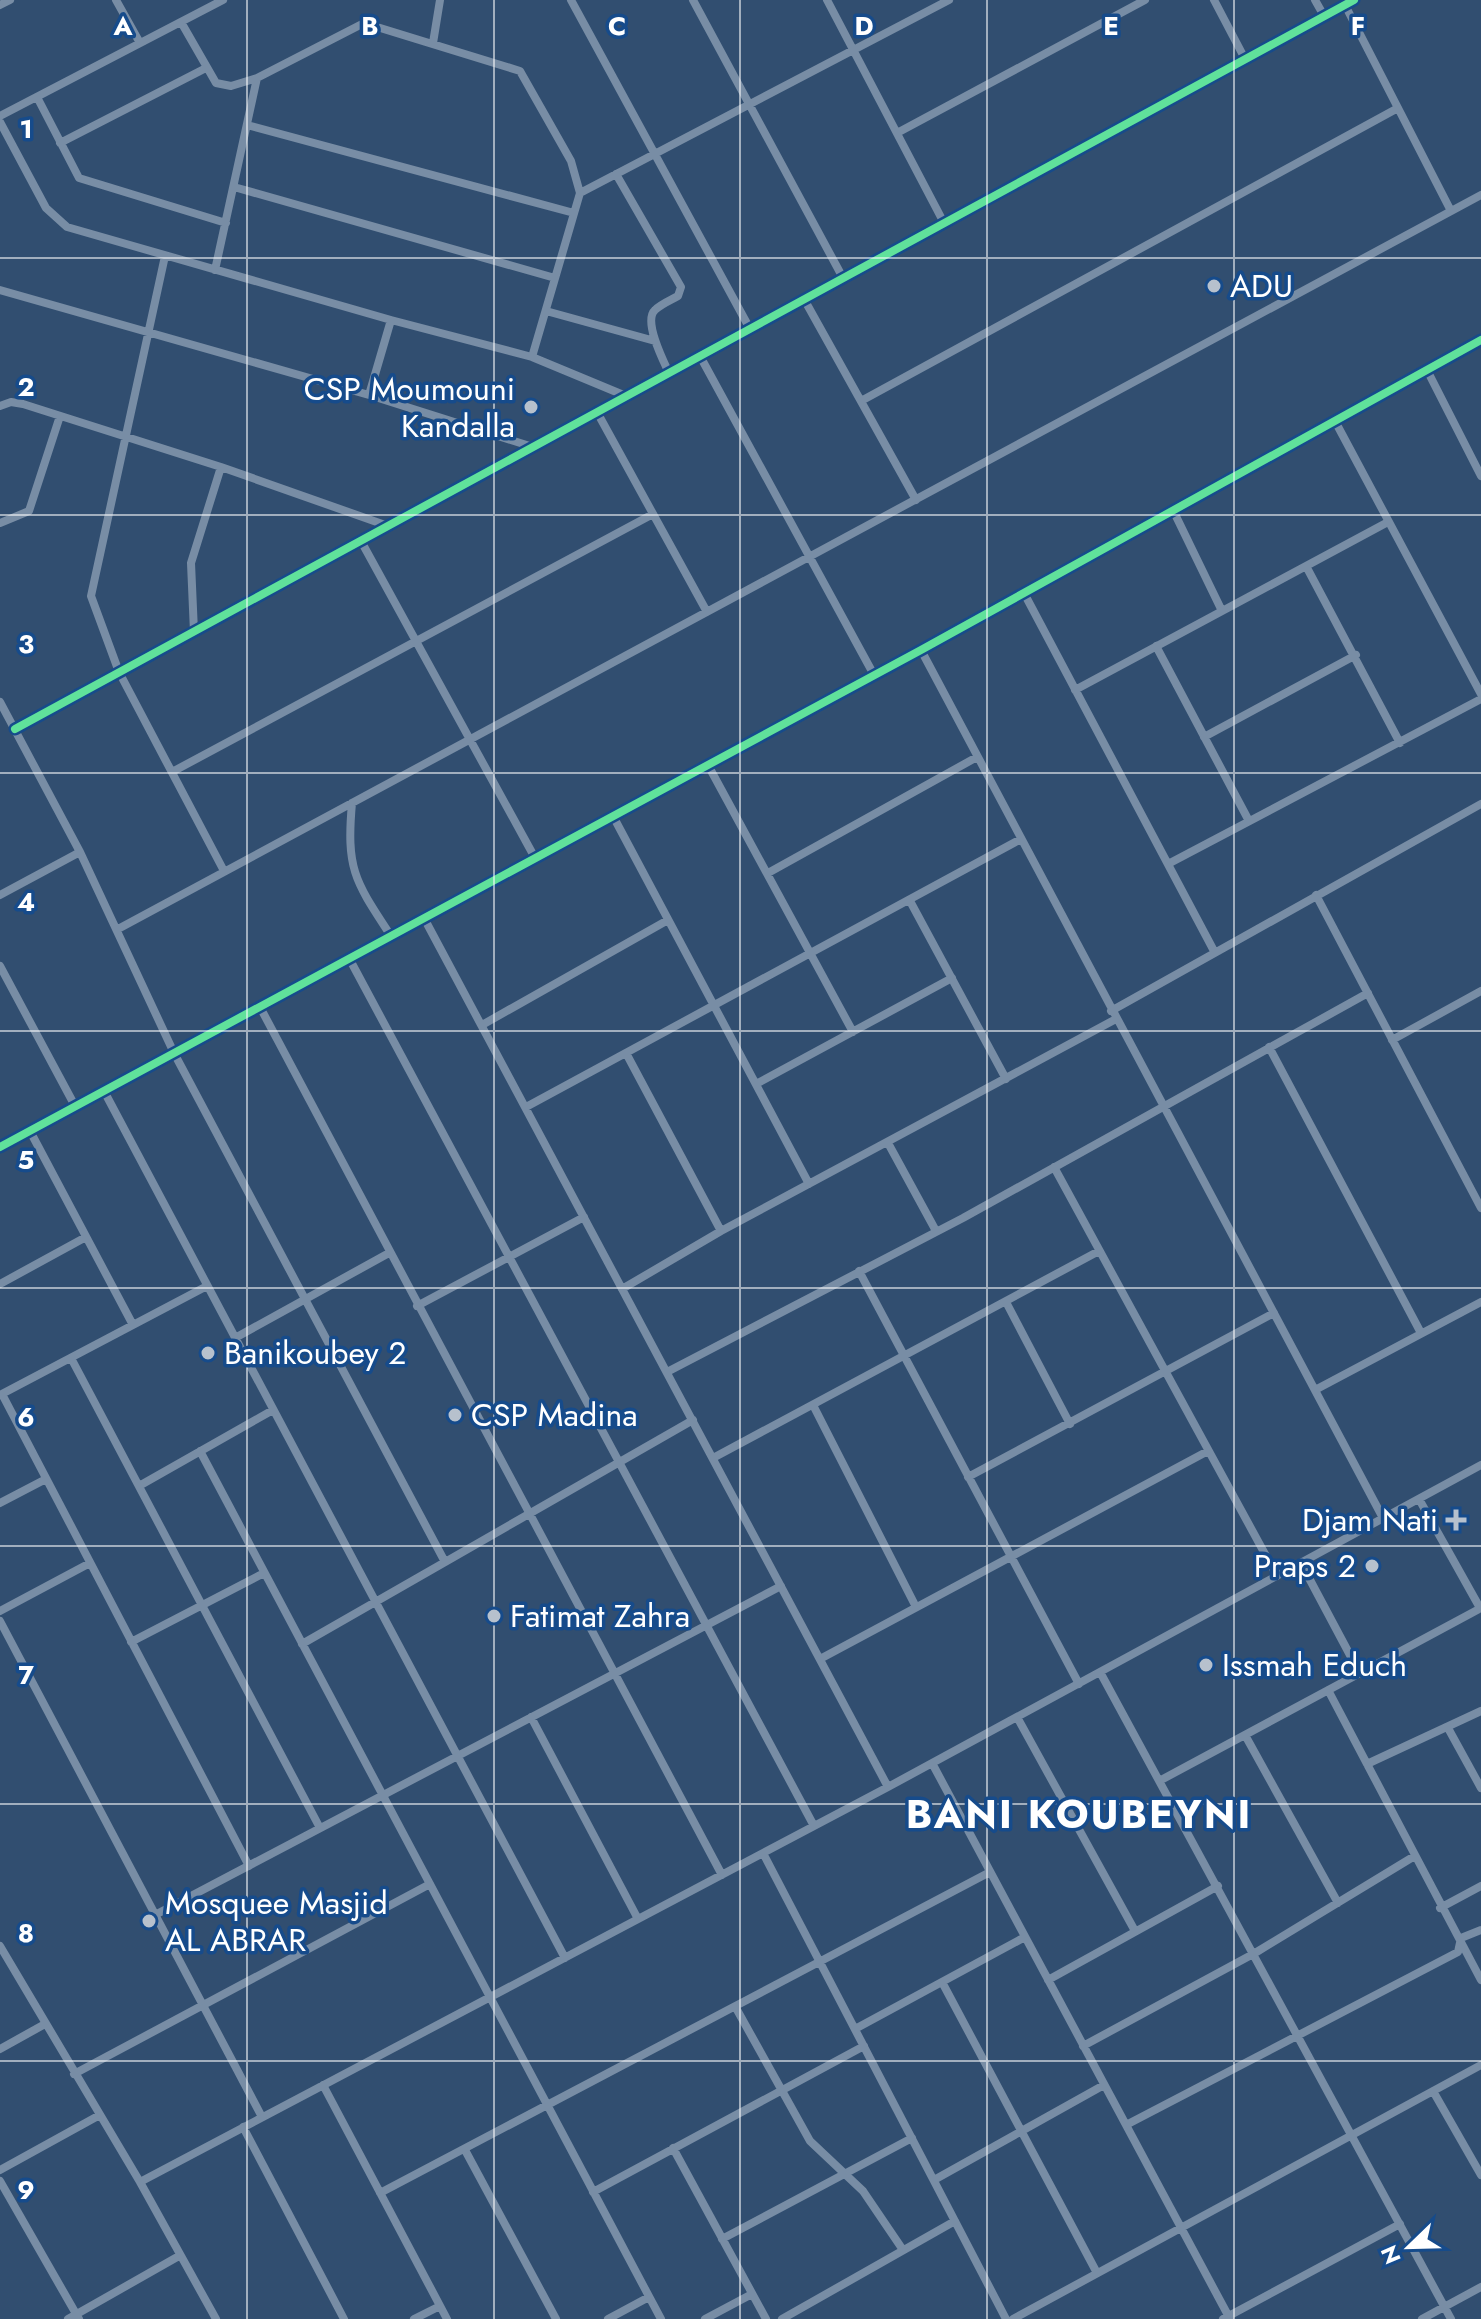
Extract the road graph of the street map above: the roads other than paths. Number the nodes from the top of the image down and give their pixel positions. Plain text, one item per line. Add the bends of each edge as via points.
1 (10, 0) edge
2 (116, 0) edge
3 (223, 0) edge
4 (440, 0) edge
5 (571, 0) edge
6 (693, 0) edge
7 (827, 0) edge
8 (949, 0) edge
9 (1145, 0) edge
10 (1214, 0) edge
11 (1315, 0) edge
12 (1350, 2) edge
13 (0, 5) edge
14 (1324, 16) junction
15 (181, 22) junction
16 (140, 43) junction
17 (433, 43) junction
18 (854, 50) junction
19 (1245, 59) junction
20 (206, 68) junction
21 (257, 78) junction
22 (37, 97) junction
23 (751, 104) junction
24 (1398, 108) junction
25 (0, 119) edge
26 (247, 125) junction
27 (897, 133) junction
28 (60, 143) junction
29 (657, 153) junction
30 (616, 174) junction
31 (234, 187) junction
32 (580, 193) junction
33 (1481, 195) edge
34 (1451, 211) junction
35 (574, 213) junction
36 (226, 223) junction
37 (944, 223) junction
38 (165, 256) junction
39 (215, 270) junction
40 (555, 278) junction
41 (843, 278) junction
42 (0, 290) edge
43 (804, 299) junction
44 (546, 311) junction
45 (391, 320) junction
46 (750, 329) junction
47 (145, 334) junction
48 (1481, 340) edge
49 (655, 341) junction
50 (700, 356) junction
51 (532, 357) junction
52 (1427, 370) junction
53 (669, 373) junction
54 (369, 395) junction
55 (626, 396) junction
56 (861, 401) junction
57 (0, 406) edge
58 (597, 412) junction
59 (60, 416) junction
60 (1335, 421) junction
61 (125, 438) junction
62 (533, 447) junction
63 (221, 467) junction
64 (1481, 476) edge
65 (916, 500) junction
66 (1173, 510) junction
67 (653, 514) junction
68 (1388, 522) junction
69 (0, 523) edge
70 (388, 526) junction
71 (361, 541) junction
72 (810, 556) junction
73 (1306, 566) junction
74 (1024, 593) junction
75 (1222, 611) junction
76 (707, 612) junction
77 (194, 632) junction
78 (417, 641) junction
79 (1156, 646) junction
80 (921, 650) junction
81 (1356, 655) junction
82 (119, 672) junction
83 (874, 675) junction
84 (1075, 690) junction
85 (1481, 697) edge
86 (0, 702) edge
87 (15, 729) junction
88 (1204, 737) junction
89 (470, 739) junction
90 (1400, 743) junction
91 (977, 757) junction
92 (708, 765) junction
93 (172, 772) junction
94 (352, 803) junction
95 (1480, 806) edge
96 (613, 816) junction
97 (1249, 821) junction
98 (1021, 839) junction
99 (80, 852) junction
100 (535, 858) junction
101 (1168, 864) junction
102 (224, 871) junction
103 (768, 873) junction
104 (0, 895) edge
105 (1316, 895) junction
106 (910, 901) junction
107 (424, 918) junction
108 (668, 920) junction
109 (118, 929) junction
110 (391, 936) junction
111 (1214, 951) junction
112 (810, 953) junction
113 (349, 958) junction
114 (0, 966) edge
115 (952, 978) junction
116 (1481, 991) edge
117 (1368, 993) junction
118 (713, 1005) junction
119 (260, 1007) junction
120 (1113, 1015) junction
121 (482, 1025) junction
122 (853, 1032) junction
123 (1392, 1040) junction
124 (1269, 1047) junction
125 (174, 1053) junction
126 (626, 1053) junction
127 (1006, 1079) junction
128 (756, 1084) junction
129 (104, 1091) junction
130 (75, 1106) junction
131 (526, 1107) junction
132 (1164, 1107) junction
133 (30, 1131) junction
134 (888, 1143) junction
135 (0, 1147) edge
136 (1054, 1167) junction
137 (809, 1184) junction
138 (1481, 1208) edge
139 (584, 1217) junction
140 (721, 1231) junction
141 (936, 1231) junction
142 (86, 1237) junction
143 (1099, 1251) junction
144 (389, 1253) junction
145 (509, 1256) junction
146 (859, 1271) junction
147 (0, 1284) edge
148 (207, 1286) junction
149 (622, 1289) junction
150 (305, 1299) junction
151 (1006, 1302) junction
152 (1481, 1302) edge
153 (417, 1306) junction
154 (1274, 1313) junction
155 (133, 1325) junction
156 (1421, 1333) junction
157 (235, 1338) junction
158 (905, 1356) junction
159 (71, 1358) junction
160 (667, 1372) junction
161 (1165, 1372) junction
162 (1315, 1390) junction
163 (1, 1395) edge
164 (813, 1405) junction
165 (273, 1410) junction
166 (693, 1420) junction
167 (1070, 1424) junction
168 (200, 1451) junction
169 (1208, 1451) junction
170 (713, 1458) junction
171 (619, 1462) junction
172 (1481, 1465) edge
173 (968, 1477) junction
174 (46, 1479) junction
175 (139, 1486) junction
176 (1419, 1499) junction
177 (0, 1503) edge
178 (531, 1513) junction
179 (1383, 1518) junction
180 (1010, 1558) junction
181 (445, 1562) junction
182 (90, 1563) junction
183 (1301, 1563) junction
184 (264, 1573) junction
185 (1277, 1576) junction
186 (781, 1586) junction
187 (376, 1602) junction
188 (202, 1605) junction
189 (916, 1607) junction
190 (1480, 1608) edge
191 (0, 1611) edge
192 (0, 1621) edge
193 (706, 1625) junction
194 (131, 1642) junction
195 (302, 1644) junction
196 (820, 1659) junction
197 (1100, 1672) junction
198 (1359, 1672) junction
199 (615, 1673) junction
200 (1079, 1684) junction
201 (1328, 1690) junction
202 (1481, 1711) edge
203 (531, 1717) junction
204 (1017, 1717) junction
205 (1448, 1728) junction
206 (1245, 1735) junction
207 (457, 1756) junction
208 (932, 1763) junction
209 (1367, 1764) junction
210 (1161, 1780) junction
211 (888, 1787) junction
212 (1481, 1788) edge
213 (383, 1795) junction
214 (814, 1826) junction
215 (320, 1828) junction
216 (763, 1853) junction
217 (1413, 1857) junction
218 (249, 1866) junction
219 (990, 1872) junction
220 (722, 1875) junction
221 (430, 1884) junction
222 (1218, 1886) junction
223 (1481, 1886) edge
224 (1338, 1903) junction
225 (1440, 1908) junction
226 (153, 1916) junction
227 (638, 1919) junction
228 (1481, 1930) edge
229 (1135, 1931) junction
230 (1025, 1937) junction
231 (1461, 1938) junction
232 (0, 1946) edge
233 (1255, 1953) junction
234 (565, 1958) junction
235 (820, 1962) junction
236 (1048, 1980) junction
237 (1481, 1980) edge
238 (942, 1982) junction
239 (490, 1997) junction
240 (202, 2005) junction
241 (736, 2008) junction
242 (45, 2024) junction
243 (855, 2029) junction
244 (1298, 2035) junction
245 (864, 2046) junction
246 (1083, 2046) junction
247 (0, 2049) edge
248 (1481, 2065) edge
249 (74, 2074) junction
250 (323, 2085) junction
251 (1104, 2085) junction
252 (781, 2090) junction
253 (1433, 2091) junction
254 (547, 2106) junction
255 (98, 2116) junction
256 (262, 2117) junction
257 (1126, 2125) junction
258 (243, 2127) junction
259 (1022, 2131) junction
260 (1351, 2135) junction
261 (912, 2138) junction
262 (673, 2148) junction
263 (465, 2150) junction
264 (0, 2170) edge
265 (847, 2175) junction
266 (1481, 2175) edge
267 (934, 2180) junction
268 (0, 2181) edge
269 (140, 2182) junction
270 (593, 2192) junction
271 (380, 2193) junction
272 (955, 2221) junction
273 (1400, 2224) junction
274 (1181, 2228) junction
275 (722, 2239) junction
276 (903, 2250) junction
277 (179, 2256) junction
278 (1097, 2273) junction
279 (1481, 2287) edge
280 (752, 2294) junction
281 (649, 2297) junction
282 (440, 2306) junction
283 (1444, 2307) junction
284 (75, 2317) edge
285 (1227, 2318) edge
286 (216, 2319) edge
287 (344, 2319) edge
288 (414, 2319) edge
289 (447, 2319) edge
290 (556, 2319) edge
291 (608, 2319) edge
292 (661, 2319) edge
293 (705, 2319) edge
294 (766, 2319) edge
295 (782, 2319) edge
296 (1006, 2319) edge
297 (1013, 2319) edge
298 (1422, 2319) edge
299 (1451, 2319) edge

1 - 13 street
2 - 16 street
3 - 15 street
4 - 17 street
5 - 29 street
6 - 23 street
7 - 18 street
8 - 18 street
9 - 27 street
10 - 19 street
11 - 14 street
12 - 14 street
12 - 24 street
14 - 19 street
15 - 16 street
15 - 20 street
16 - 22 street
17 - 21 street via 364,23
17 - 32 street via 520,71 571,161
18 - 23 street
18 - 27 street
19 - 37 street
20 - 21 street via 216,83 231,86
20 - 28 street
21 - 26 street
22 - 25 street
22 - 28 street
23 - 29 street
23 - 41 street
24 - 34 street
24 - 56 street
25 - 38 street via 55,219
26 - 31 street
26 - 35 street
27 - 37 street
28 - 36 street via 79,178
29 - 30 street
29 - 46 street
30 - 32 street
30 - 49 street via 681,287 678,296 652,313
31 - 36 street
31 - 40 street
32 - 35 street
33 - 34 street
34 - 65 street
35 - 40 street
36 - 39 street
37 - 41 street
38 - 39 street
38 - 47 street
39 - 45 street
40 - 44 street
41 - 43 street
42 - 47 street
43 - 46 street
43 - 56 street
44 - 49 street
44 - 51 street
45 - 51 street
45 - 54 street
46 - 50 street
47 - 54 street
47 - 61 street
48 - 52 street
49 - 53 street
50 - 53 street
50 - 72 street
51 - 55 street
52 - 60 street
52 - 64 street
53 - 55 street
54 - 62 street
55 - 58 street
56 - 65 street
57 - 59 street via 17,402
58 - 62 street
58 - 67 street
59 - 61 street
59 - 69 street via 29,511
60 - 66 street
60 - 68 street
61 - 63 street
61 - 82 street via 91,588
62 - 70 street
63 - 70 street
63 - 77 street via 191,563
65 - 72 street
66 - 74 street
66 - 75 street
67 - 76 street
67 - 78 street
68 - 73 street
68 - 85 street
70 - 71 street
71 - 77 street
71 - 78 street
72 - 76 street
72 - 83 street
73 - 75 street
73 - 81 street
74 - 80 street
74 - 84 street
75 - 79 street
76 - 89 street
77 - 82 street
78 - 89 street
78 - 93 street
79 - 84 street
79 - 88 street
80 - 83 street
80 - 91 street
81 - 88 street
81 - 90 street
82 - 87 street
82 - 93 street
83 - 92 street
84 - 101 street
85 - 90 street
86 - 87 street
87 - 99 street
88 - 97 street
89 - 94 street
89 - 100 street
90 - 97 street
91 - 98 street
91 - 103 street
92 - 96 street
92 - 103 street
93 - 102 street
94 - 102 street
94 - 110 street via 352,870
95 - 105 street
96 - 100 street
96 - 108 street
97 - 101 street
98 - 106 street
98 - 120 street
99 - 104 street
99 - 109 street
100 - 107 street
101 - 111 street
102 - 109 street
103 - 112 street
105 - 111 street
105 - 117 street
106 - 112 street
106 - 115 street
107 - 110 street
107 - 121 street
108 - 118 street
108 - 121 street
109 - 125 street
110 - 113 street
111 - 120 street
112 - 118 street
112 - 122 street
113 - 119 street
113 - 145 street
114 - 130 street
115 - 122 street
115 - 127 street
116 - 123 street
117 - 123 street
117 - 124 street
118 - 126 street
118 - 128 street
119 - 125 street
119 - 144 street
120 - 127 street
120 - 132 street
121 - 131 street
122 - 128 street
123 - 138 street
124 - 132 street
124 - 156 street
125 - 129 street
125 - 150 street
126 - 131 street
126 - 140 street
127 - 134 street
128 - 137 street
129 - 130 street
129 - 148 street
130 - 133 street
131 - 139 street
132 - 136 street
132 - 154 street
133 - 135 street
133 - 142 street
134 - 137 street
134 - 141 street
136 - 141 street
136 - 143 street
137 - 140 street
139 - 145 street
139 - 149 street
140 - 149 street
141 - 146 street
142 - 147 street
142 - 155 street
143 - 151 street
143 - 161 street
144 - 150 street
144 - 153 street
145 - 153 street
145 - 171 street
146 - 158 street
146 - 160 street
148 - 155 street
148 - 157 street
149 - 160 street
150 - 157 street
150 - 181 street
151 - 158 street
151 - 167 street
152 - 156 street
153 - 178 street
154 - 161 street
154 - 162 street
155 - 159 street
156 - 162 street
157 - 165 street
158 - 164 street
158 - 173 street
159 - 163 street
159 - 175 street
160 - 166 street
161 - 167 street
161 - 169 street
162 - 179 street
163 - 174 street
164 - 170 street
164 - 189 street
165 - 168 street
165 - 187 street
166 - 170 street
166 - 171 street
167 - 173 street
168 - 175 street
168 - 184 street
169 - 180 street
169 - 185 street
170 - 186 street
171 - 178 street
171 - 193 street
172 - 176 street
173 - 180 street
174 - 177 street
174 - 182 street
175 - 188 street
176 - 179 street
176 - 190 street
178 - 181 street
178 - 199 street
179 - 183 street
180 - 189 street
180 - 200 street
181 - 187 street
182 - 191 street
182 - 194 street
183 - 185 street
183 - 198 street
184 - 188 street
184 - 195 street
185 - 197 street
186 - 193 street
186 - 196 street
187 - 195 street
187 - 207 street
188 - 194 street
188 - 215 street
189 - 196 street
190 - 198 street
192 - 226 street
193 - 199 street
193 - 214 street
194 - 218 street
195 - 213 street
196 - 211 street
197 - 200 street
197 - 210 street
198 - 201 street
199 - 203 street
199 - 220 street
200 - 204 street
201 - 206 street
201 - 209 street
202 - 205 street
203 - 207 street
203 - 227 street
204 - 208 street
204 - 229 street
205 - 209 street
205 - 212 street
206 - 210 street
206 - 224 street
207 - 213 street
207 - 234 street
208 - 211 street
208 - 219 street
209 - 217 street
210 - 222 street
211 - 214 street
213 - 215 street
213 - 221 street
214 - 216 street
215 - 218 street
216 - 220 street
216 - 235 street
217 - 224 street
217 - 225 street
218 - 226 street
219 - 230 street
219 - 235 street
220 - 227 street
221 - 239 street
221 - 240 street
222 - 229 street
222 - 233 street
223 - 225 street
224 - 233 street
225 - 231 street
226 - 240 street
227 - 234 street
228 - 231 street
229 - 236 street
230 - 236 street
230 - 238 street
231 - 237 street
231 - 244 street via 1458,1952
232 - 242 street
233 - 244 street
233 - 246 street
234 - 239 street
235 - 241 street
235 - 243 street
236 - 246 street
238 - 243 street
238 - 259 street
239 - 250 street
239 - 254 street
240 - 249 street
240 - 256 street
241 - 252 street
241 - 254 street
242 - 247 street
242 - 249 street
243 - 245 street
244 - 257 street
244 - 260 street
245 - 252 street
245 - 261 street
246 - 251 street
248 - 253 street
249 - 255 street
250 - 256 street
250 - 271 street
251 - 257 street
251 - 259 street
252 - 262 street
252 - 265 street via 810,2141
253 - 260 street
253 - 266 street
254 - 263 street
254 - 270 street
255 - 264 street
255 - 269 street
256 - 258 street
257 - 274 street
258 - 269 street
258 - 287 street
259 - 267 street
259 - 278 street
260 - 273 street
260 - 274 street
261 - 265 street
261 - 267 street
262 - 270 street
262 - 275 street
263 - 271 street
263 - 290 street
265 - 275 street
265 - 276 street
267 - 272 street
268 - 284 street
269 - 277 street
270 - 281 street
271 - 282 street
272 - 276 street
272 - 296 street
273 - 283 street
273 - 285 street
274 - 278 street
274 - 285 street
275 - 280 street
276 - 295 street
277 - 284 street
277 - 286 street
278 - 297 street
279 - 283 street
280 - 293 street
280 - 294 street
281 - 291 street
281 - 292 street
282 - 288 street
282 - 289 street
283 - 298 street
283 - 299 street

